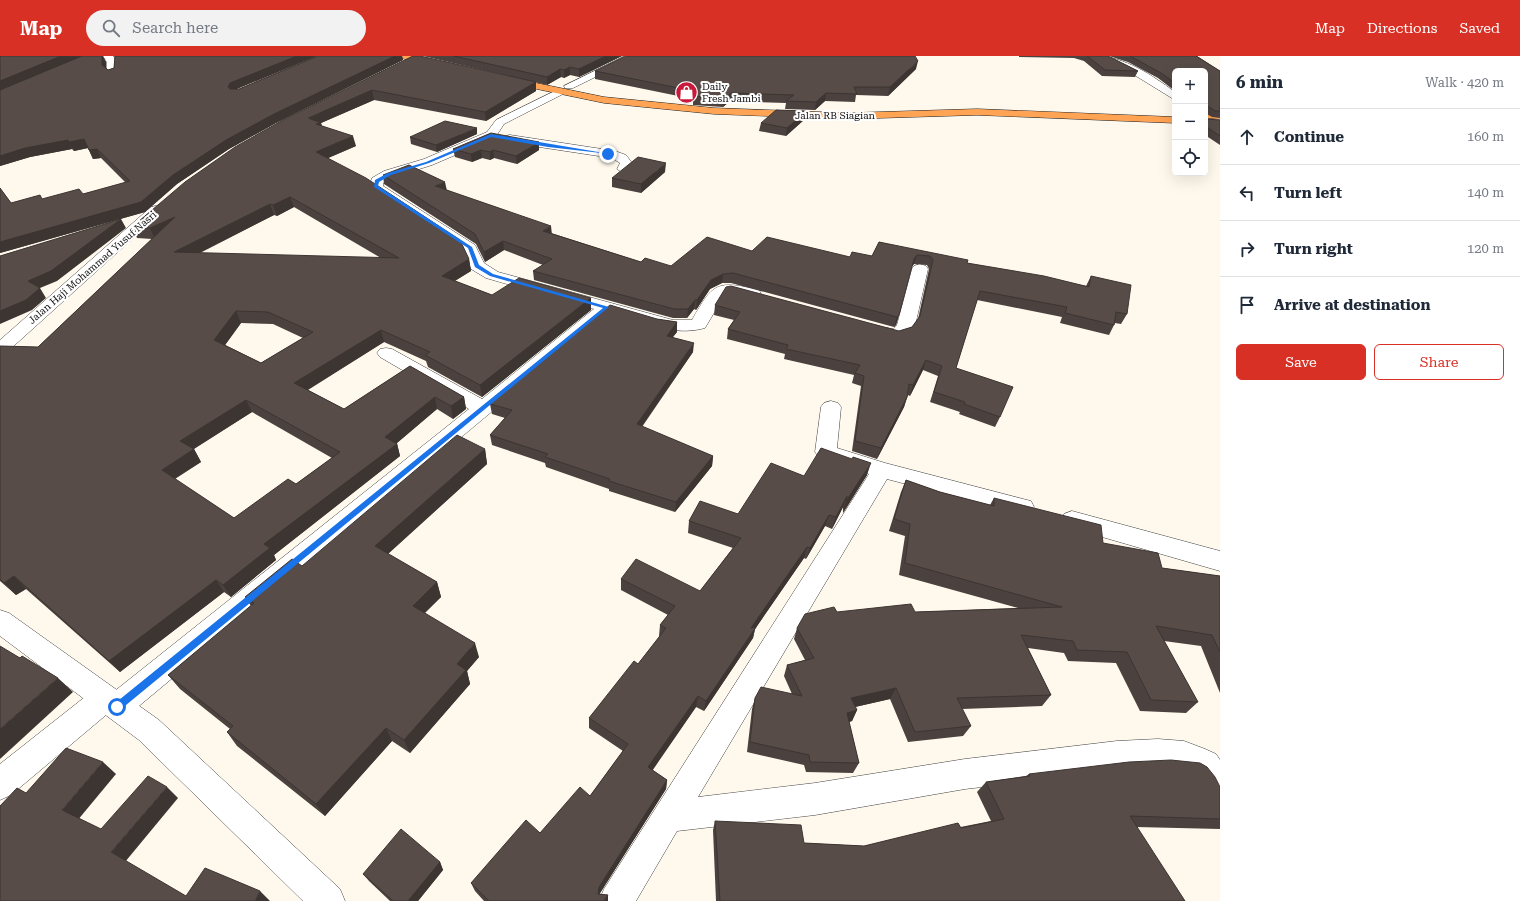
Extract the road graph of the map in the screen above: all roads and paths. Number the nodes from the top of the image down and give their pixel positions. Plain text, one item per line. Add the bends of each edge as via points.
1 (108, 56) edge
2 (428, 56) edge
3 (633, 56) edge
4 (1101, 56) edge
5 (407, 60) edge
6 (112, 72) edge
7 (498, 75) edge
8 (564, 89) junction
9 (1172, 96) edge
10 (1083, 113) junction
11 (1172, 114) edge
12 (1208, 115) edge
13 (1220, 116) edge
14 (1172, 120) edge
15 (1208, 121) edge
16 (1220, 122) edge
17 (491, 135) junction
18 (623, 169) edge
19 (166, 202) edge
20 (150, 216) junction
21 (120, 224) edge
22 (920, 269) edge
23 (770, 300) edge
24 (607, 307) junction
25 (865, 327) edge
26 (0, 349) edge
27 (386, 353) dead end
28 (831, 407) dead end
29 (483, 408) junction
30 (882, 470) junction
31 (1220, 561) edge
32 (0, 620) edge
33 (111, 702) junction
34 (0, 784) edge
35 (1220, 790) edge
36 (668, 816) junction
37 (328, 901) edge
38 (616, 901) edge

1 - 6 street via 112,62
2 - 5 highway via 448,64
3 - 8 street
4 - 9 street via 1153,80
7 - 8 highway, Jalan RB Siagian
8 - 10 highway, Jalan RB Siagian via 643,105 714,111 839,116 975,109
8 - 17 street via 500,122
10 - 11 highway, Jalan RB Siagian
10 - 14 highway, Jalan RB Siagian
12 - 13 highway
15 - 16 highway
17 - 18 street via 615,155 626,163
17 - 24 street via 428,162 390,174 377,181 376,187 470,248 477,266 492,275
19 - 20 street, Jalan Haji Mohammad Yusuf Nasri
20 - 21 street
20 - 26 street, Jalan Haji Mohammad Yusuf Nasri
22 - 25 street via 906,326 902,332 895,335 887,334
23 - 24 street via 731,288 722,289 717,292 699,324 692,326 672,325
24 - 29 street
27 - 29 street
28 - 30 street via 826,452
29 - 33 street
30 - 31 street
30 - 36 street
32 - 33 street
33 - 34 street
33 - 37 street via 149,730
35 - 36 street via 1205,764 1194,758 1117,756 965,774 815,799
36 - 38 street

